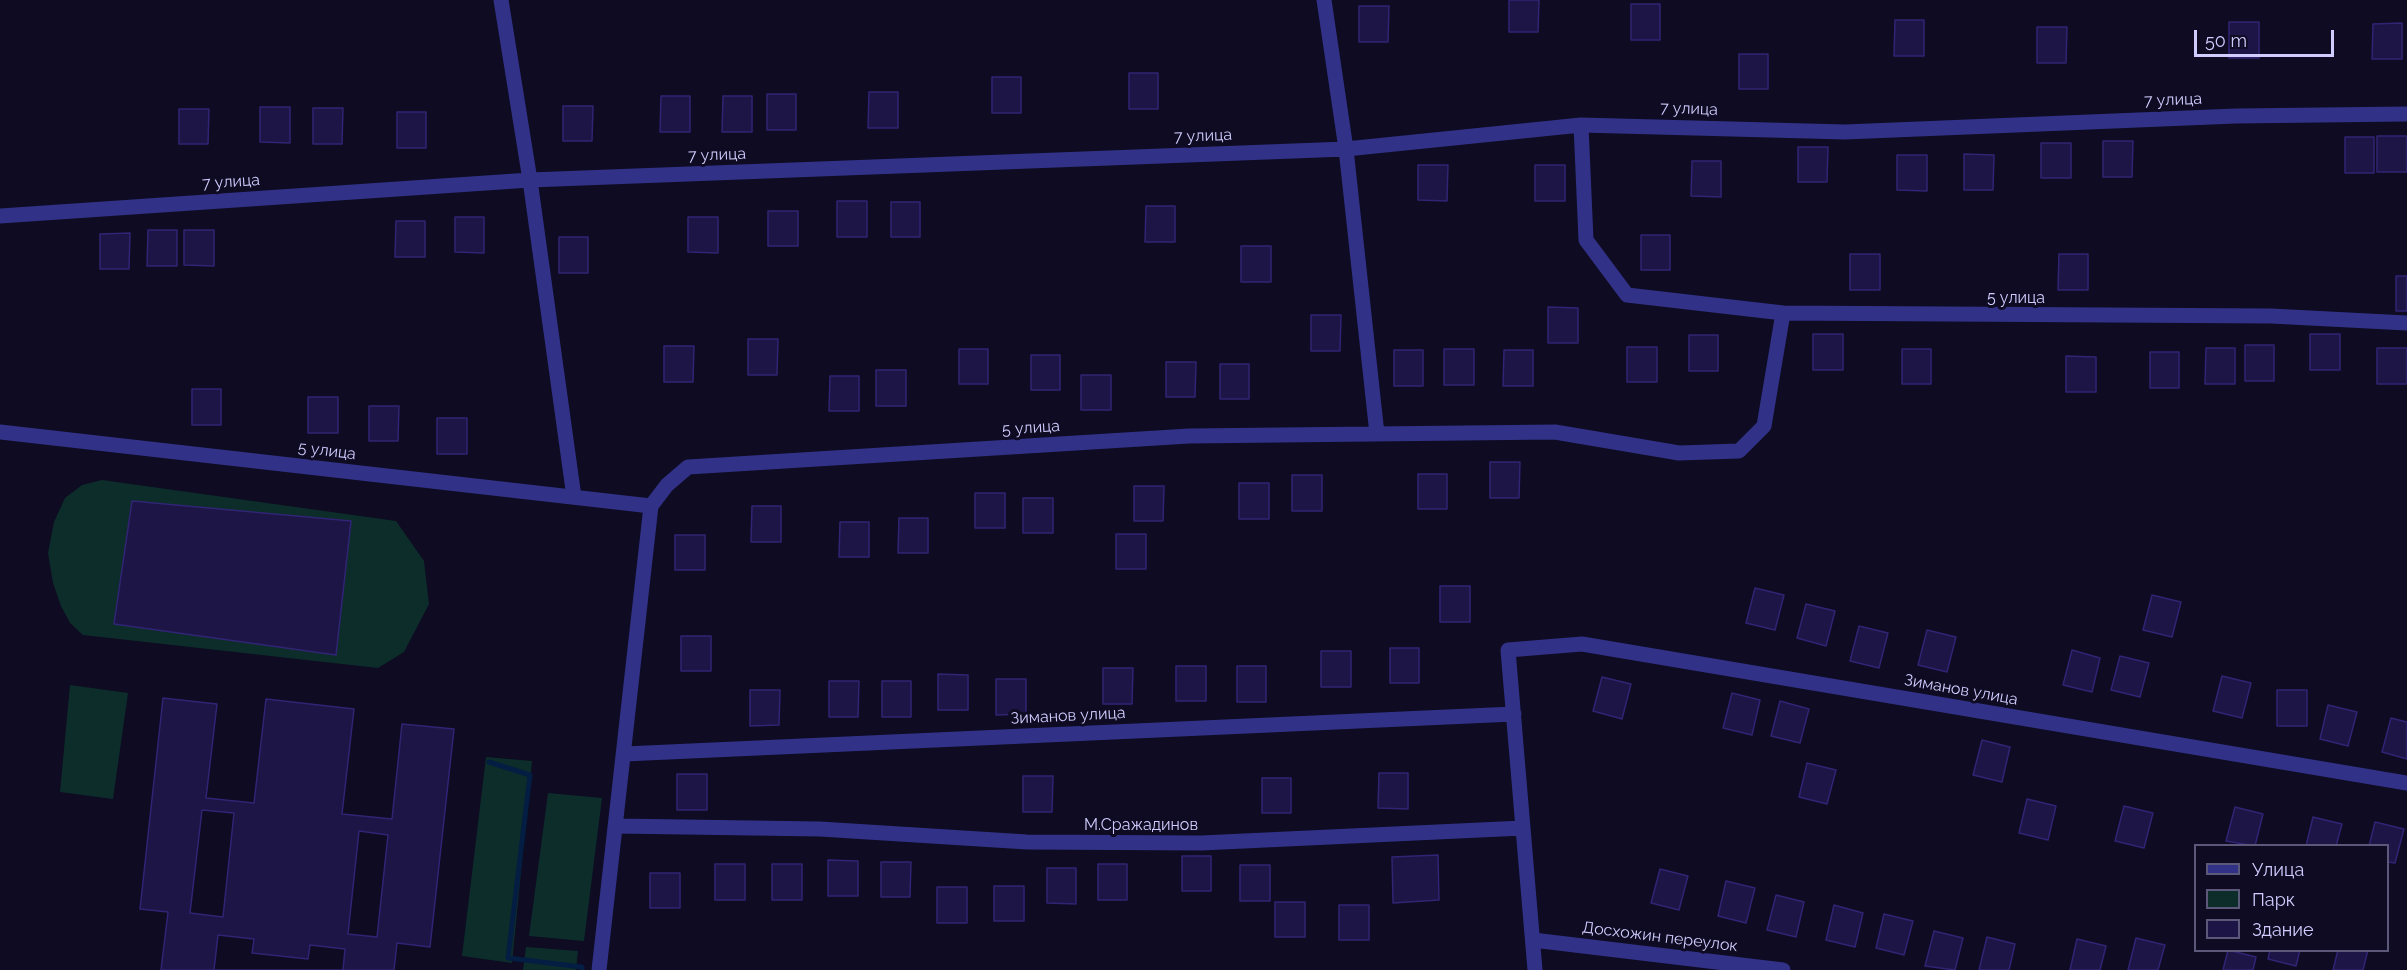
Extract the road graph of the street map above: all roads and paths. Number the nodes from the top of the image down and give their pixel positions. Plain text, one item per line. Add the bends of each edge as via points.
1 (501, 0) edge
2 (1324, 0) edge
3 (2407, 114) edge
4 (1581, 125) junction
5 (1346, 149) junction
6 (530, 180) junction
7 (0, 216) edge
8 (1783, 313) junction
9 (2407, 323) edge
10 (0, 432) edge
11 (1377, 434) junction
12 (574, 497) junction
13 (651, 506) junction
14 (1514, 714) junction
15 (624, 754) junction
16 (2407, 783) edge
17 (616, 826) junction
18 (1523, 828) junction
19 (1533, 940) junction
20 (599, 970) edge
21 (1535, 970) edge
22 (1783, 970) edge

1 - 6 street
2 - 5 street
3 - 4 street, 7 улица via 2236,116 1845,132
4 - 5 street, 7 улица
4 - 8 street, 5 улица via 1586,240 1627,295
5 - 6 street, 7 улица
5 - 11 street
6 - 7 street, 7 улица
6 - 12 street
8 - 9 street, 5 улица via 2271,316
8 - 11 street, 5 улица via 1764,426 1739,451 1679,453 1555,432
10 - 12 street, 5 улица
11 - 13 street, 5 улица via 1190,436 688,467
12 - 13 street, 5 улица
13 - 15 street
14 - 15 street, Зиманов улица
14 - 16 street, Зиманов улица via 1508,650 1582,644
14 - 18 street
15 - 17 street
17 - 18 street, М.Сражадинов via 820,829 1027,842 1189,843
17 - 20 street
18 - 19 street
19 - 21 street
19 - 22 street, Досхожин переулок

